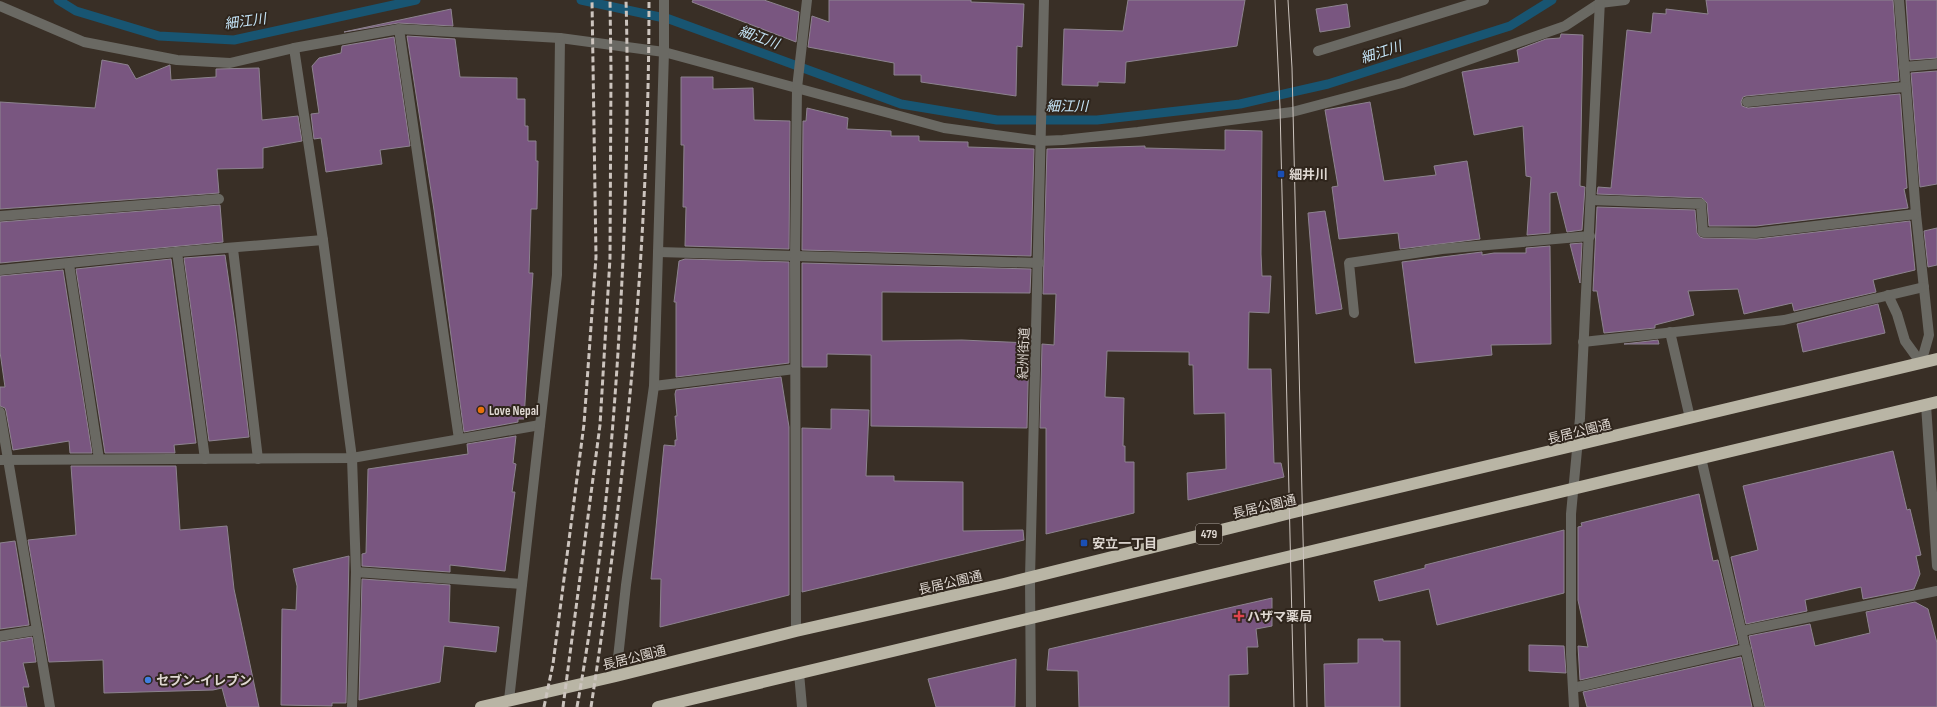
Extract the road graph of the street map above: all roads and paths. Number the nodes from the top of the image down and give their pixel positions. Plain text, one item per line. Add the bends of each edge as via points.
1 (664, 0) edge
2 (807, 0) edge
3 (1044, 0) edge
4 (1484, 0) edge
5 (1625, 0) edge
6 (1898, 0) edge
7 (1600, 1) edge
8 (0, 6) edge
9 (399, 30) junction
10 (560, 38) junction
11 (294, 48) junction
12 (1318, 51) dead end
13 (664, 52) junction
14 (1937, 64) edge
15 (1904, 67) junction
16 (797, 87) junction
17 (1904, 87) junction
18 (1747, 102) dead end
19 (1040, 136) junction
20 (219, 199) dead end
21 (1591, 200) junction
22 (1916, 214) junction
23 (0, 216) edge
24 (1590, 236) junction
25 (323, 240) junction
26 (232, 249) junction
27 (176, 252) junction
28 (658, 252) junction
29 (795, 256) junction
30 (1039, 263) junction
31 (69, 264) junction
32 (0, 270) edge
33 (1924, 287) junction
34 (1888, 295) junction
35 (1354, 314) dead end
36 (1670, 332) junction
37 (1583, 342) junction
38 (1937, 359) edge
39 (1921, 363) junction
40 (795, 369) junction
41 (654, 386) junction
42 (1931, 404) edge
43 (0, 412) edge
44 (1690, 418) junction
45 (540, 425) junction
46 (459, 439) junction
47 (1578, 445) junction
48 (258, 458) junction
49 (352, 458) junction
50 (1701, 458) junction
51 (99, 459) junction
52 (205, 459) junction
53 (4, 460) edge
54 (1573, 489) junction
55 (1937, 566) edge
56 (356, 572) junction
57 (1030, 578) junction
58 (522, 584) junction
59 (1937, 591) edge
60 (1031, 618) junction
61 (37, 630) junction
62 (1742, 631) junction
63 (796, 632) junction
64 (0, 636) edge
65 (1746, 649) junction
66 (799, 673) junction
67 (616, 676) junction
68 (1572, 688) junction
69 (509, 700) junction
70 (50, 707) edge
71 (352, 707) edge
72 (481, 707) edge
73 (658, 707) edge
74 (802, 707) edge
75 (1031, 707) edge
76 (1574, 707) edge
77 (1759, 707) edge

1 - 13 street
2 - 16 street
3 - 19 street, 紀州街道
4 - 12 street
5 - 7 street
6 - 15 street
7 - 19 street via 1565,26 1402,83 1292,112 1063,140
7 - 21 street
8 - 11 street via 84,42 177,60 230,62
9 - 10 street
9 - 11 street
9 - 46 street
10 - 13 street
10 - 45 street via 557,275
11 - 25 street
13 - 16 street
13 - 28 street
14 - 15 street
15 - 17 street
16 - 19 street via 944,128
16 - 29 street
17 - 18 street
17 - 22 street
19 - 30 street, 紀州街道
20 - 23 street
21 - 22 street via 1701,204 1703,232 1756,233
21 - 24 street
22 - 33 street
24 - 35 street via 1442,249 1349,263
24 - 37 street
25 - 26 street
25 - 49 street
26 - 27 street
26 - 48 street
27 - 31 street
27 - 52 street
28 - 29 street
28 - 41 street
29 - 30 street
29 - 40 street
30 - 57 street, 紀州街道
31 - 32 street
31 - 51 street
33 - 34 street
33 - 39 street via 1929,335
34 - 36 street via 1784,320
34 - 39 street via 1898,314 1905,341
36 - 37 street
36 - 44 street
37 - 47 street
38 - 39 highway, 長居公園通 / 479
39 - 44 highway, 長居公園通 / 479
40 - 41 street
40 - 63 street
41 - 67 street
42 - 50 highway
42 - 55 street
43 - 53 street
44 - 47 highway, 長居公園通 / 479
45 - 46 street
45 - 58 street
46 - 49 street
47 - 54 street
47 - 57 highway, 長居公園通 / 479
48 - 49 street
48 - 52 street
49 - 56 street
50 - 54 highway
50 - 62 street
51 - 52 street
51 - 53 street
53 - 61 street
54 - 60 highway
54 - 68 street
56 - 58 street
56 - 71 street
57 - 60 street, 紀州街道
57 - 63 highway, 長居公園通 / 479
58 - 69 street
59 - 62 street
60 - 66 highway
60 - 75 street, 紀州街道
61 - 64 street
61 - 70 street
62 - 65 street
63 - 67 highway, 長居公園通 / 479
65 - 68 street
65 - 77 street
66 - 73 highway
66 - 74 street
67 - 69 highway, 長居公園通 / 479
68 - 76 street
69 - 72 highway, 長居公園通 / 479

